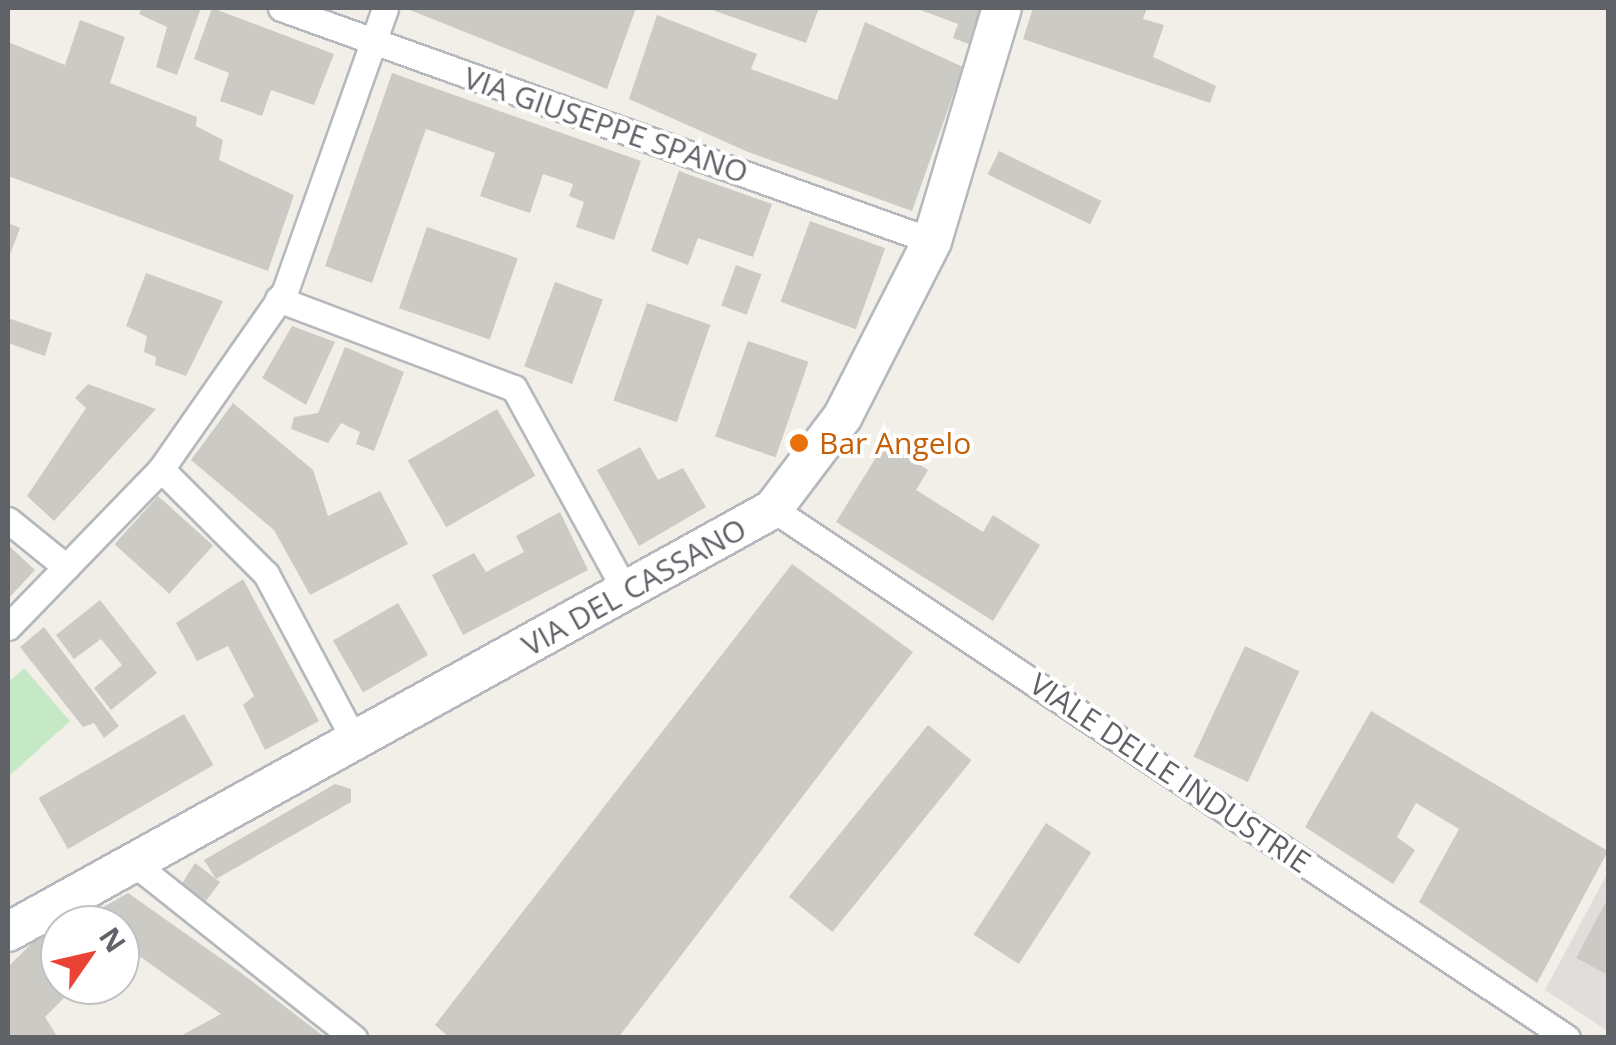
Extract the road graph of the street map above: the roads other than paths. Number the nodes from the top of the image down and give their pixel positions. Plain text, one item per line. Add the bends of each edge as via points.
1 (281, 8) edge
2 (386, 8) edge
3 (1002, 8) edge
4 (372, 42) junction
5 (932, 241) junction
6 (278, 299) junction
7 (161, 469) junction
8 (773, 509) junction
9 (8, 520) edge
10 (66, 567) junction
11 (626, 592) junction
12 (8, 627) edge
13 (356, 743) junction
14 (135, 864) junction
15 (8, 932) edge
16 (354, 1038) edge
17 (1567, 1038) edge

1 - 4 street, VIA GIUSEPPE SPANO
2 - 4 street
3 - 5 main road, VIA DEL CASSANO
4 - 5 street, VIA GIUSEPPE SPANO
4 - 6 street
5 - 8 main road, VIA DEL CASSANO via 844,416
6 - 7 street
6 - 11 street via 514,388
7 - 10 street
7 - 13 street via 266,574
8 - 11 main road, VIA DEL CASSANO
8 - 17 street, VIALE DELLE INDUSTRIE
9 - 10 street
10 - 12 street
11 - 13 main road, VIA DEL CASSANO
13 - 14 main road, VIA DEL CASSANO
14 - 15 main road, VIA DEL CASSANO
14 - 16 street

